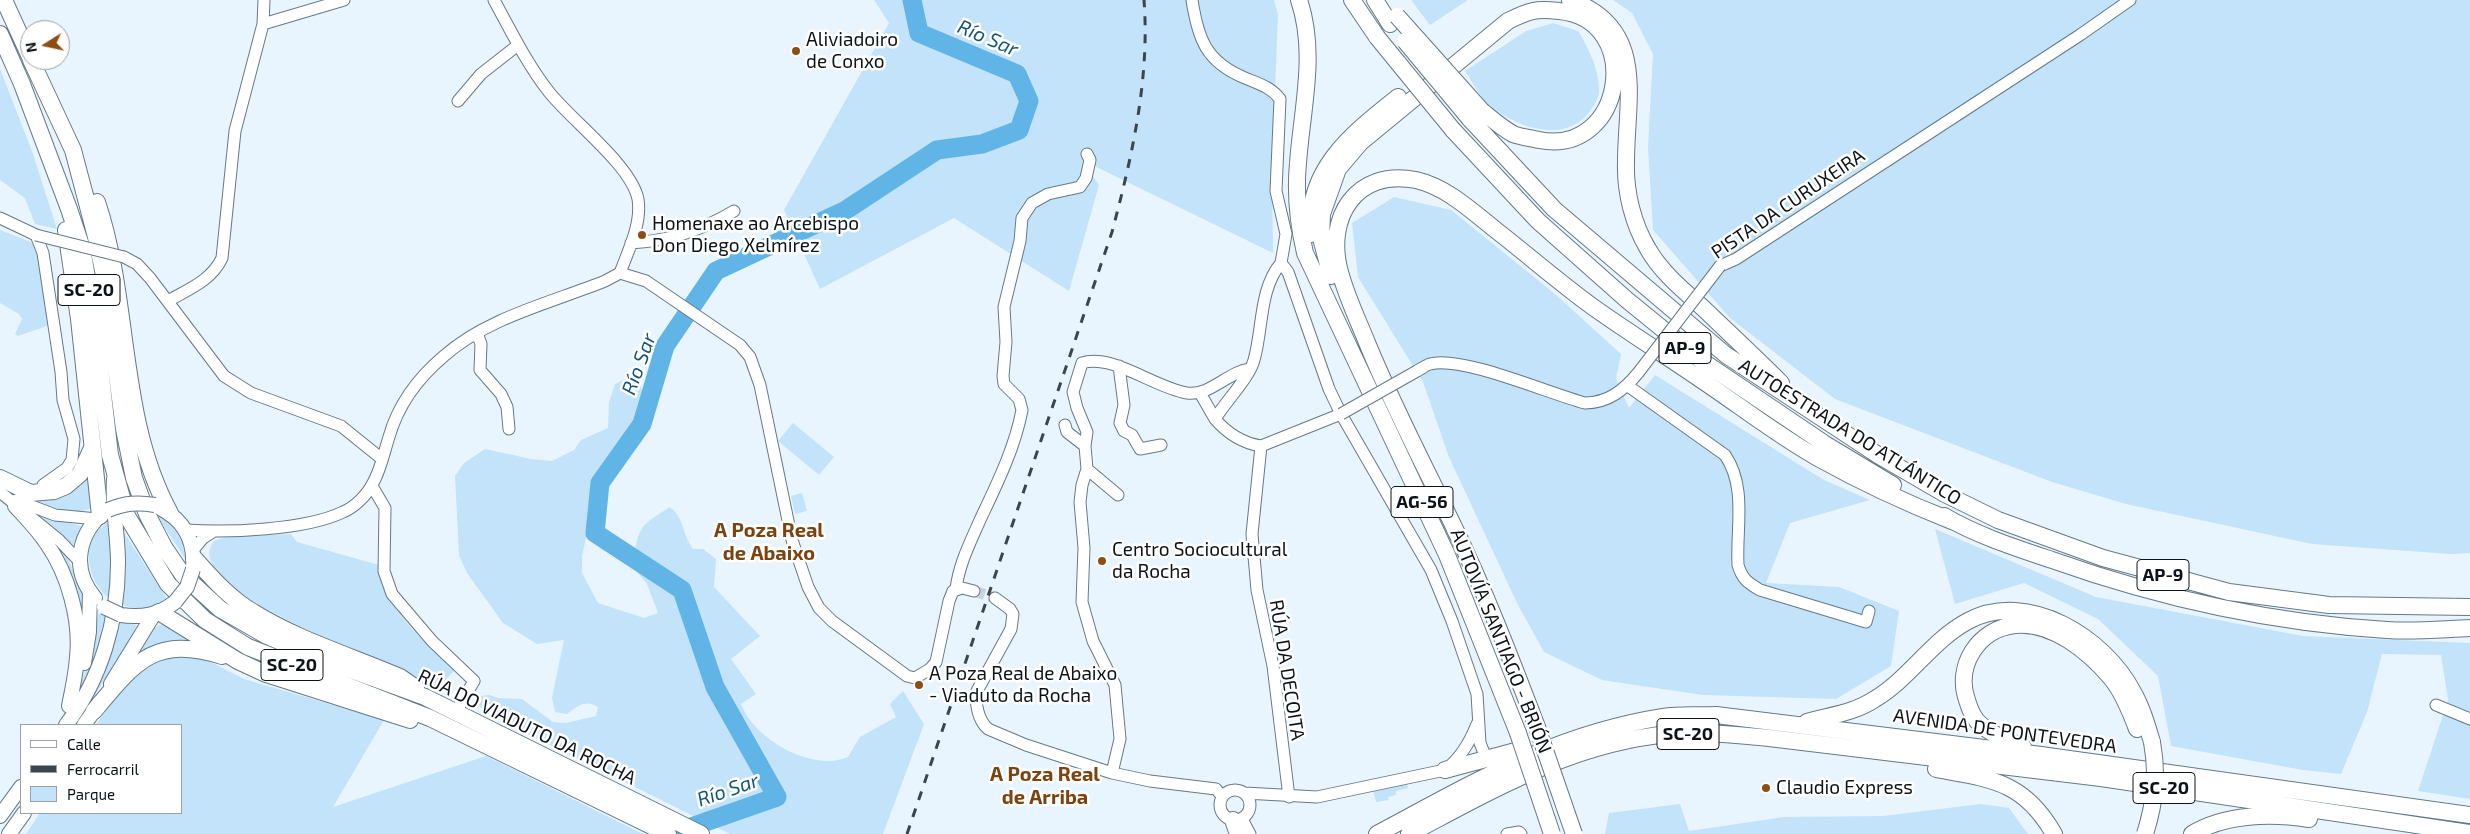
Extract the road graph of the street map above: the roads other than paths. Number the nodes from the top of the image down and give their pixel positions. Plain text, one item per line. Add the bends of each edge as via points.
1 (4, 0) edge
2 (264, 0) edge
3 (344, 0) edge
4 (494, 0) edge
5 (1192, 0) edge
6 (1299, 0) edge
7 (1352, 0) edge
8 (1375, 0) edge
9 (1384, 0) edge
10 (1529, 0) edge
11 (1570, 0) edge
12 (2130, 0) edge
13 (1394, 20) junction
14 (263, 24) junction
15 (0, 34) edge
16 (20, 34) edge
17 (518, 45) junction
18 (36, 70) edge
19 (458, 101) dead end
20 (1475, 115) junction
21 (44, 143) junction
22 (73, 150) junction
23 (1087, 154) dead end
24 (734, 211) dead end
25 (0, 218) edge
26 (36, 236) junction
27 (631, 243) junction
28 (1281, 263) junction
29 (620, 273) junction
30 (1316, 276) junction
31 (168, 301) junction
32 (476, 333) junction
33 (1120, 366) junction
34 (1377, 368) junction
35 (1250, 369) junction
36 (1628, 386) junction
37 (1200, 393) junction
38 (1341, 414) junction
39 (1816, 415) junction
40 (1216, 419) junction
41 (1065, 425) dead end
42 (509, 429) dead end
43 (93, 444) junction
44 (1161, 445) dead end
45 (1085, 446) junction
46 (1260, 446) junction
47 (382, 459) junction
48 (1087, 470) junction
49 (114, 473) junction
50 (0, 478) edge
51 (43, 484) dead end
52 (372, 486) junction
53 (0, 491) edge
54 (1118, 495) dead end
55 (15, 506) junction
56 (162, 509) junction
57 (101, 515) junction
58 (1952, 521) junction
59 (186, 530) junction
60 (214, 531) junction
61 (193, 559) junction
62 (80, 562) junction
63 (956, 589) junction
64 (974, 591) tunnel mouth
65 (90, 592) junction
66 (995, 598) tunnel mouth
67 (2470, 608) edge
68 (1869, 611) dead end
69 (157, 613) junction
70 (2470, 628) edge
71 (238, 661) junction
72 (425, 697) junction
73 (2436, 705) dead end
74 (69, 706) junction
75 (94, 711) junction
76 (456, 712) junction
77 (1479, 718) junction
78 (2470, 719) edge
79 (62, 724) edge
80 (67, 724) edge
81 (85, 724) edge
82 (1795, 725) junction
83 (464, 734) junction
84 (494, 740) junction
85 (1568, 740) junction
86 (2146, 743) junction
87 (1901, 754) junction
88 (2041, 755) junction
89 (1491, 758) junction
90 (1541, 758) junction
91 (1445, 770) junction
92 (1112, 773) junction
93 (20, 788) edge
94 (1245, 794) junction
95 (1222, 796) junction
96 (1288, 797) junction
97 (23, 814) edge
98 (2470, 815) edge
99 (0, 816) edge
100 (1238, 824) edge
101 (2427, 827) junction
102 (2193, 833) edge
103 (2470, 833) edge
104 (9, 834) edge
105 (668, 834) edge
106 (701, 834) edge
107 (1250, 834) edge
108 (1377, 834) edge
109 (1409, 834) edge
110 (1508, 834) edge
111 (1521, 834) edge
112 (1552, 834) edge
113 (1574, 834) edge
114 (2054, 834) edge
115 (2135, 834) edge
116 (2145, 834) edge

1 - 16 highway, SC-20
2 - 14 street
3 - 14 street
4 - 17 street
5 - 28 street via 1197,33 1210,53 1228,71 1272,89 1280,99 1276,191 1286,234
6 - 30 highway, AUTOVÍA SANTIAGO - BRIÓN via 1306,19 1309,67 1296,203 1305,253
7 - 58 highway, AUTOESTRADA DO ATLÁNTICO / AP-9, bridge via 1377,37 1453,130 1538,221 1626,300 1702,361 1825,444
8 - 13 highway, AUTOESTRADA DO ATLÁNTICO / AP-9
9 - 13 highway
10 - 30 highway via 1505,11 1353,132 1327,164 1312,206 1310,227
11 - 39 highway via 1582,4 1610,25 1622,44 1629,66 1628,194 1648,250 1667,275
12 - 36 street, PISTA DA CURUXEIRA, bridge via 1736,260 1720,266
13 - 20 highway, AUTOESTRADA DO ATLÁNTICO / AP-9, bridge
14 - 31 street via 235,131 222,258 207,279
15 - 21 highway, SC-20
17 - 19 street via 481,74
17 - 27 street via 549,92 633,185 638,213
18 - 22 highway, SC-20
20 - 34 highway via 1514,134 1554,143 1587,133 1606,110 1614,93 1616,71 1600,30 1564,11 1533,11 1508,20 1361,142 1338,169 1322,214 1320,238 1332,279 1361,342
20 - 39 highway, AUTOESTRADA DO ATLÁNTICO / AP-9 via 1554,209 1726,355
21 - 43 highway via 70,247
21 - 49 highway, SC-20 via 82,248
22 - 56 highway via 85,168 112,253 141,439
22 - 72 highway, RÚA DO VIADUTO DA ROCHA / SC-20 via 104,275 124,429 134,478 164,547 183,575 220,609 267,636 340,667
23 - 63 street via 1090,160 1086,178 1080,187 1048,194 1032,203 1022,218 1020,241 1004,307 1006,342 1002,376 1022,410 996,485 963,559
24 - 27 street via 684,236
25 - 26 street
26 - 31 street, bridge via 124,257 137,264
26 - 51 street via 43,253 63,400 74,439 72,460 67,468
27 - 29 street
28 - 35 street via 1264,302
28 - 38 street via 1288,272
29 - 32 street
29 - 63 street via 641,279 666,294 740,345 750,357 755,367 797,560 813,598 826,615 900,671 916,678 936,662 949,601
30 - 112 highway, AUTOVÍA SANTIAGO - BRIÓN / AG-56, bridge via 1447,555 1518,733
31 - 47 street via 231,382 251,393 341,426
32 - 42 street via 481,344 480,370 501,394 507,407
32 - 47 street via 444,355 416,385 394,421
33 - 37 street via 1175,390
33 - 44 street via 1124,405 1120,423 1124,431 1132,435 1140,449
33 - 45 street via 1093,361 1082,363 1073,392 1087,432
34 - 58 highway via 1337,262 1336,235 1340,215 1348,202 1378,182 1399,178 1418,180 1461,202 1594,307 1816,456 1903,501
34 - 113 highway, AUTOVÍA SANTIAGO - BRIÓN / AG-56, bridge via 1498,624
35 - 37 street via 1239,370
35 - 40 street
36 - 38 street, PISTA DA CURUXEIRA, bridge via 1597,403 1585,403 1489,372 1454,364 1430,364
36 - 68 street via 1725,455 1731,464 1739,488 1738,565 1741,576 1749,584 1866,622
37 - 40 street
38 - 46 street, PISTA DA CURUXEIRA
38 - 77 street via 1431,570 1477,694
39 - 67 highway, AUTOESTRADA DO ATLÁNTICO / AP-9 via 1945,494 1989,516 2134,568 2229,592 2329,605
40 - 46 street via 1225,431 1251,445
41 - 45 street via 1068,432
43 - 50 highway via 80,474 54,491 31,493
43 - 57 highway
45 - 48 street
46 - 96 street, RÚA DA DECOITA via 1252,534 1257,590 1273,666
47 - 52 street
48 - 54 street
48 - 92 street via 1080,502 1084,548 1082,602 1093,641 1116,685 1120,739
49 - 80 main road via 118,563 111,627 98,670
49 - 83 highway, RÚA DO VIADUTO DA ROCHA / SC-20 via 127,516 148,554 168,584 205,620 248,647 372,694
52 - 60 street via 358,502 342,513 291,525
52 - 76 street via 384,508 384,571 392,594 474,681
53 - 55 street
53 - 57 street via 20,503 48,513 70,518
55 - 62 street via 59,540
55 - 74 main road via 48,545 72,602 78,650
56 - 57 main road, bridge via 139,502 123,504
56 - 59 main road
57 - 62 main road via 82,543
58 - 70 highway, AUTOESTRADA DO ATLÁNTICO / AP-9 via 2099,577 2180,599 2304,622 2389,630
59 - 60 street
59 - 61 main road
60 - 61 street via 202,538
61 - 69 main road, bridge via 187,587 175,602
61 - 72 highway via 217,584 252,612 400,677
62 - 65 main road
63 - 64 street
65 - 69 main road, bridge via 104,607 121,615 132,617
65 - 74 main road via 87,651
66 - 92 street via 1010,609 1013,622 978,691 978,710 984,726 1026,745
69 - 71 highway
69 - 75 main road
71 - 75 highway via 185,647 159,652 129,670
71 - 83 highway via 291,683
72 - 76 highway, RÚA DO VIADUTO DA ROCHA / SC-20
73 - 78 street
74 - 79 main road
75 - 81 main road
76 - 84 highway, RÚA DO VIADUTO DA ROCHA / SC-20
77 - 89 street via 1480,743 1484,753
77 - 91 street via 1458,760
82 - 85 highway, AVENIDA DE PONTEVEDRA / SC-20 via 1716,715 1664,717 1590,732
82 - 86 highway via 1860,708 1887,691 1950,631 1993,612 2008,611 2025,612 2062,624 2087,639 2106,656 2133,691 2143,715
82 - 88 highway, AVENIDA DE PONTEVEDRA / SC-20
83 - 84 highway, RÚA DO VIADUTO DA ROCHA / SC-20
84 - 105 highway, RÚA DO VIADUTO DA ROCHA / SC-20
84 - 106 highway, RÚA DO VIADUTO DA ROCHA / SC-20
85 - 89 highway via 1552,738
85 - 90 highway, AVENIDA DE PONTEVEDRA / SC-20
86 - 88 highway via 2112,679 2079,646 2038,626 2015,625 1998,630 1977,645 1966,665 1963,690 1977,721 2002,738
86 - 115 highway via 2146,782
86 - 116 highway, bridge via 2156,783
87 - 90 highway, AVENIDA DE PONTEVEDRA / SC-20 via 1769,738 1671,734
87 - 101 highway, AVENIDA DE PONTEVEDRA / SC-20 via 2101,778
87 - 114 highway via 1911,764 1984,777 2016,790 2041,814
88 - 98 highway, AVENIDA DE PONTEVEDRA / SC-20
89 - 91 highway
90 - 108 highway, SC-20
90 - 109 highway, SC-20
91 - 96 street via 1316,797
92 - 95 street via 1150,782 1216,789
93 - 99 main road
94 - 95 street via 1231,790
94 - 96 street
94 - 100 street via 1250,806 1248,814
95 - 100 street via 1221,811
97 - 104 main road
100 - 107 street
101 - 102 highway via 2410,832 2300,818 2265,817 2228,819
101 - 103 highway, AVENIDA DE PONTEVEDRA / SC-20
110 - 111 street

